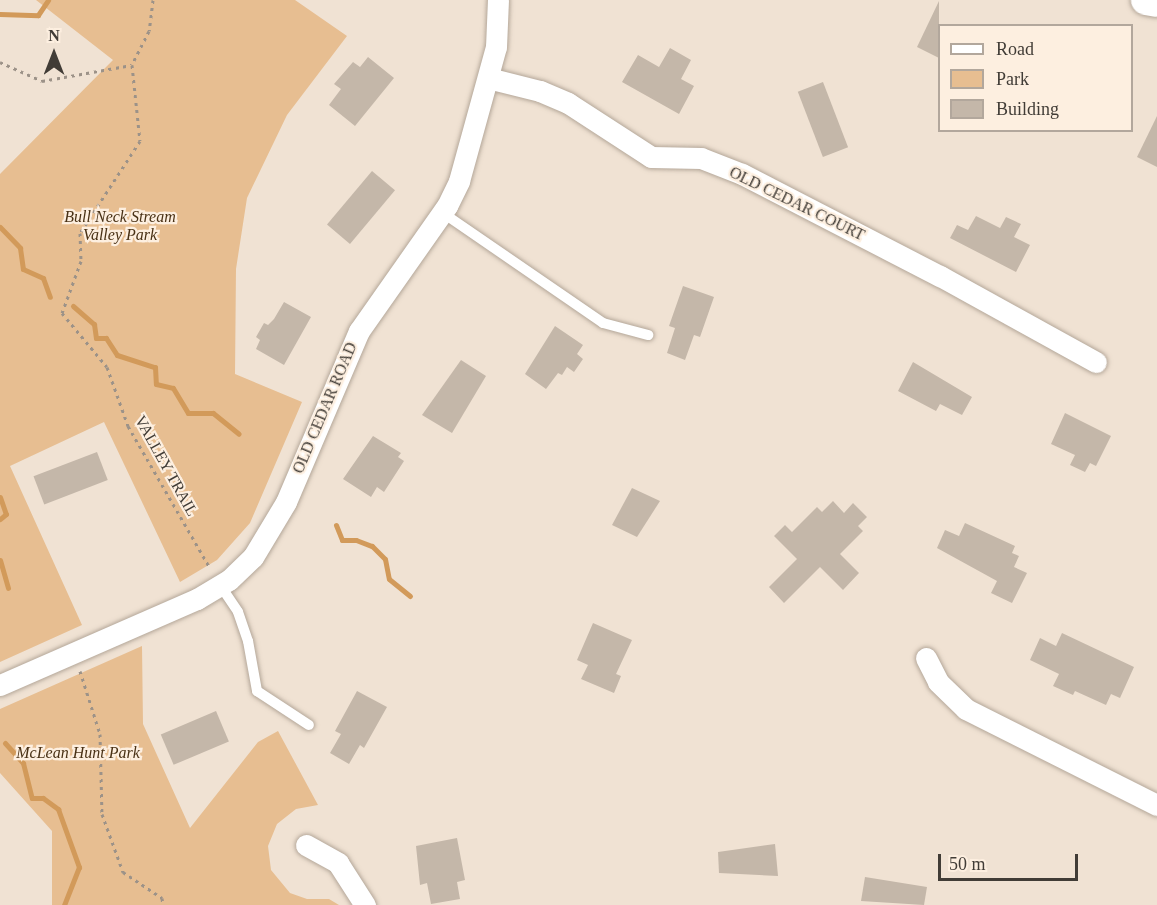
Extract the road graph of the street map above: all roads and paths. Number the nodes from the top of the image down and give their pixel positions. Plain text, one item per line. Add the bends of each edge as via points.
1 (153, 0) edge
2 (498, 0) edge
3 (1146, 0) edge
4 (1157, 2) edge
5 (0, 62) edge
6 (132, 65) junction
7 (488, 78) junction
8 (443, 213) junction
9 (648, 335) dead end
10 (1096, 363) dead end
11 (220, 585) junction
12 (73, 652) junction
13 (926, 658) dead end
14 (0, 685) edge
15 (309, 725) dead end
16 (1157, 805) edge
17 (306, 845) dead end
18 (163, 905) edge
19 (365, 905) edge

1 - 6 path via 149,31
2 - 7 street, OLD CEDAR ROAD via 496,47
3 - 4 main road
5 - 6 path via 42,81
6 - 11 path, VALLEY TRAIL via 140,141 80,233 81,261 62,313 107,368 128,426
7 - 8 street, OLD CEDAR ROAD via 459,181
7 - 10 street, OLD CEDAR COURT via 540,91 568,103 651,157 701,158 742,174 940,276
8 - 9 lane via 603,323
8 - 11 street, OLD CEDAR ROAD via 359,331 274,526 243,568
11 - 12 street, OLD CEDAR ROAD via 177,608
11 - 15 lane via 245,632 257,691
12 - 14 street, OLD CEDAR ROAD
12 - 18 path via 100,734 102,814 119,862 123,872 162,898
13 - 16 street via 938,682 966,709
17 - 19 street via 338,863

